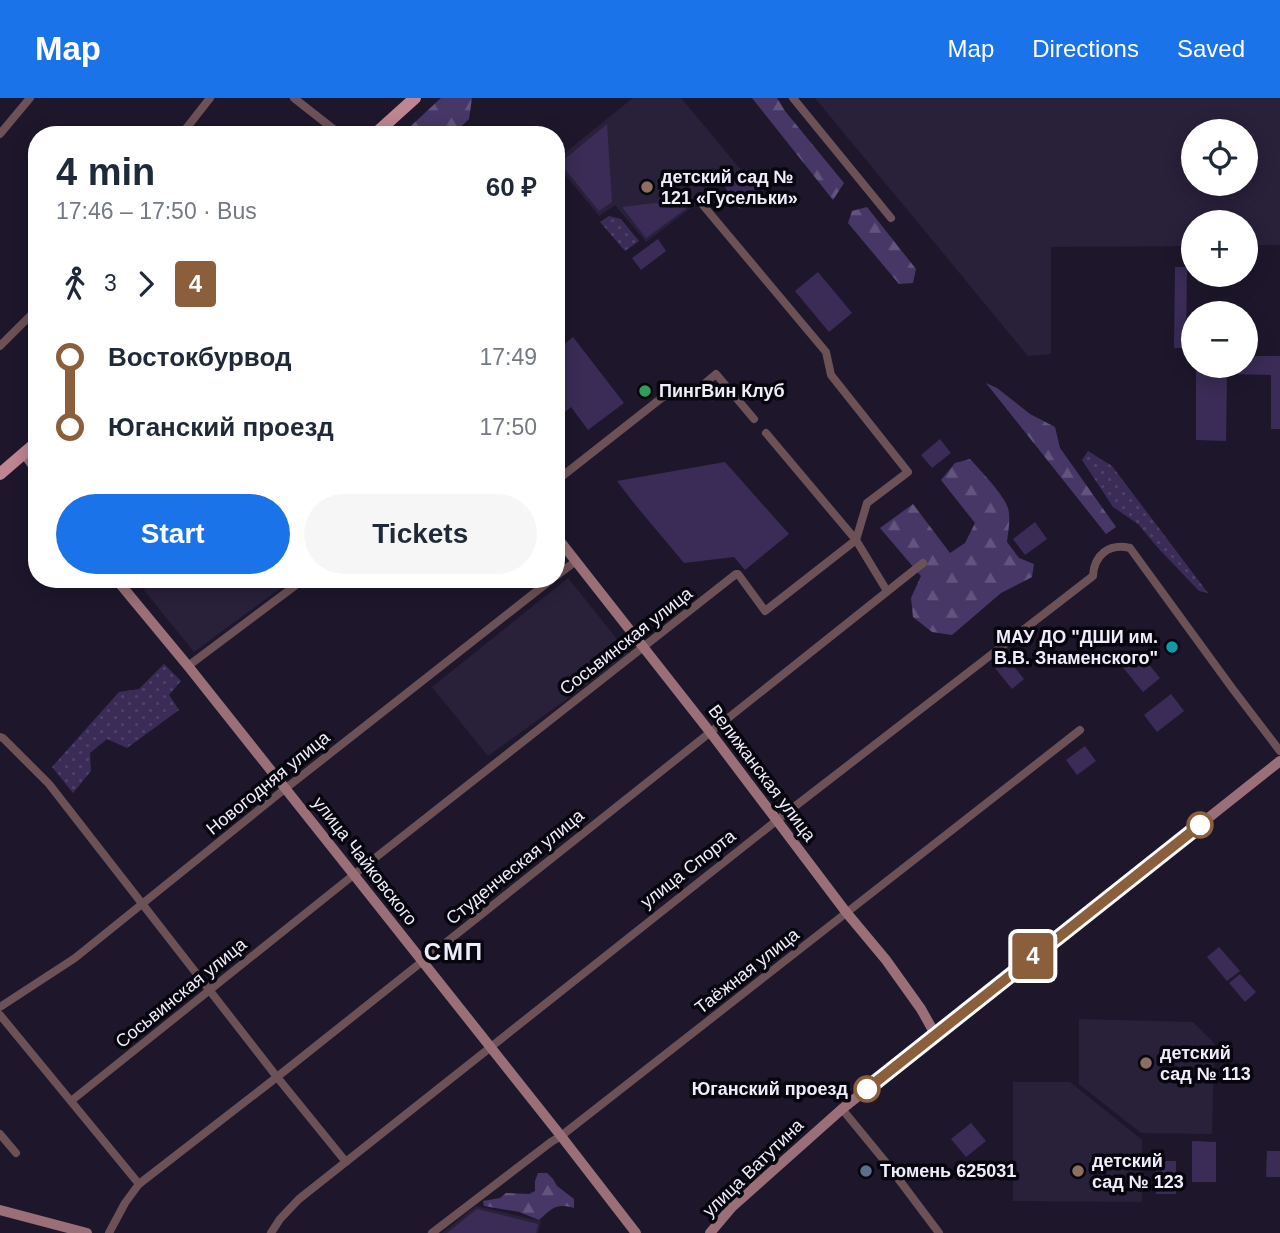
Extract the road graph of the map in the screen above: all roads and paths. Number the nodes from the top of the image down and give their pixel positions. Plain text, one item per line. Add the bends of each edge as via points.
1 (30, 98) edge
2 (210, 98) edge
3 (294, 98) edge
4 (415, 98) edge
5 (793, 98) edge
6 (188, 126) edge
7 (330, 126) edge
8 (384, 126) edge
9 (0, 134) edge
10 (702, 204) dead end
11 (891, 218) dead end
12 (28, 318) edge
13 (0, 346) edge
14 (754, 419) dead end
15 (766, 433) dead end
16 (28, 450) edge
17 (24, 453) junction
18 (28, 459) edge
19 (2, 468) edge
20 (565, 474) edge
21 (856, 540) junction
22 (565, 547) edge
23 (576, 561) junction
24 (923, 563) dead end
25 (565, 569) edge
26 (123, 588) edge
27 (292, 588) edge
28 (541, 588) edge
29 (887, 591) junction
30 (644, 647) junction
31 (188, 666) junction
32 (1080, 730) dead end
33 (710, 732) junction
34 (0, 737) edge
35 (1280, 751) edge
36 (1280, 761) edge
37 (286, 789) junction
38 (776, 821) junction
39 (354, 875) junction
40 (142, 903) junction
41 (846, 912) junction
42 (422, 962) junction
43 (209, 990) junction
44 (0, 1007) edge
45 (0, 1015) edge
46 (935, 1034) junction
47 (490, 1046) junction
48 (277, 1077) junction
49 (71, 1101) junction
50 (842, 1109) junction
51 (0, 1134) edge
52 (561, 1136) junction
53 (16, 1153) dead end
54 (346, 1161) junction
55 (139, 1184) junction
56 (0, 1210) edge
57 (45, 1228) edge
58 (87, 1233) edge
59 (109, 1233) edge
60 (271, 1233) edge
61 (432, 1233) edge
62 (636, 1233) edge
63 (710, 1233) edge
64 (939, 1233) edge

1 - 9 street
2 - 6 street
3 - 7 street
4 - 8 main road
5 - 11 street
10 - 21 street via 826,352 831,375 908,472 867,503
12 - 13 street
14 - 20 street via 716,374 691,395 673,389
15 - 21 street
16 - 17 main road
17 - 18 street
17 - 19 main road
21 - 29 street
21 - 30 street, Сосьвинская улица via 765,611 736,574
22 - 23 street, Велижанская улица
23 - 25 street
23 - 30 street, Велижанская улица
24 - 29 street, Студенческая улица
26 - 31 street, улица Чайковского
27 - 31 street
28 - 37 street, Новогодняя улица
29 - 33 street, Студенческая улица
30 - 33 street, Велижанская улица
30 - 39 street, Сосьвинская улица
31 - 37 street, улица Чайковского
32 - 41 street, Таёжная улица
33 - 38 street, Велижанская улица
33 - 42 street, Студенческая улица
34 - 40 street via 49,785
35 - 38 street, улица Спорта via 1130,548 1113,547 1094,565 1093,576
36 - 46 street, улица Ватутина
37 - 39 street, улица Чайковского
37 - 40 street, Новогодняя улица
38 - 41 street, Велижанская улица
38 - 47 street, улица Спорта
39 - 42 street, улица Чайковского
39 - 43 street, Сосьвинская улица
40 - 43 street
40 - 44 street, Новогодняя улица via 75,958
41 - 46 street, Велижанская улица via 886,960
41 - 52 street, Таёжная улица
42 - 47 street, улица Чайковского
42 - 48 street, Студенческая улица
43 - 48 street
43 - 49 street, Сосьвинская улица
45 - 49 street
46 - 50 street, улица Ватутина
47 - 52 street, улица Чайковского
47 - 54 street, улица Спорта
48 - 54 street
48 - 55 street, Студенческая улица
49 - 55 street
50 - 63 street, улица Ватутина via 732,1207
50 - 64 street
51 - 53 street
52 - 61 street, Таёжная улица
52 - 62 street, улица Чайковского
54 - 60 street, улица Спорта via 299,1199
55 - 59 street, Студенческая улица
56 - 57 street
57 - 58 street

